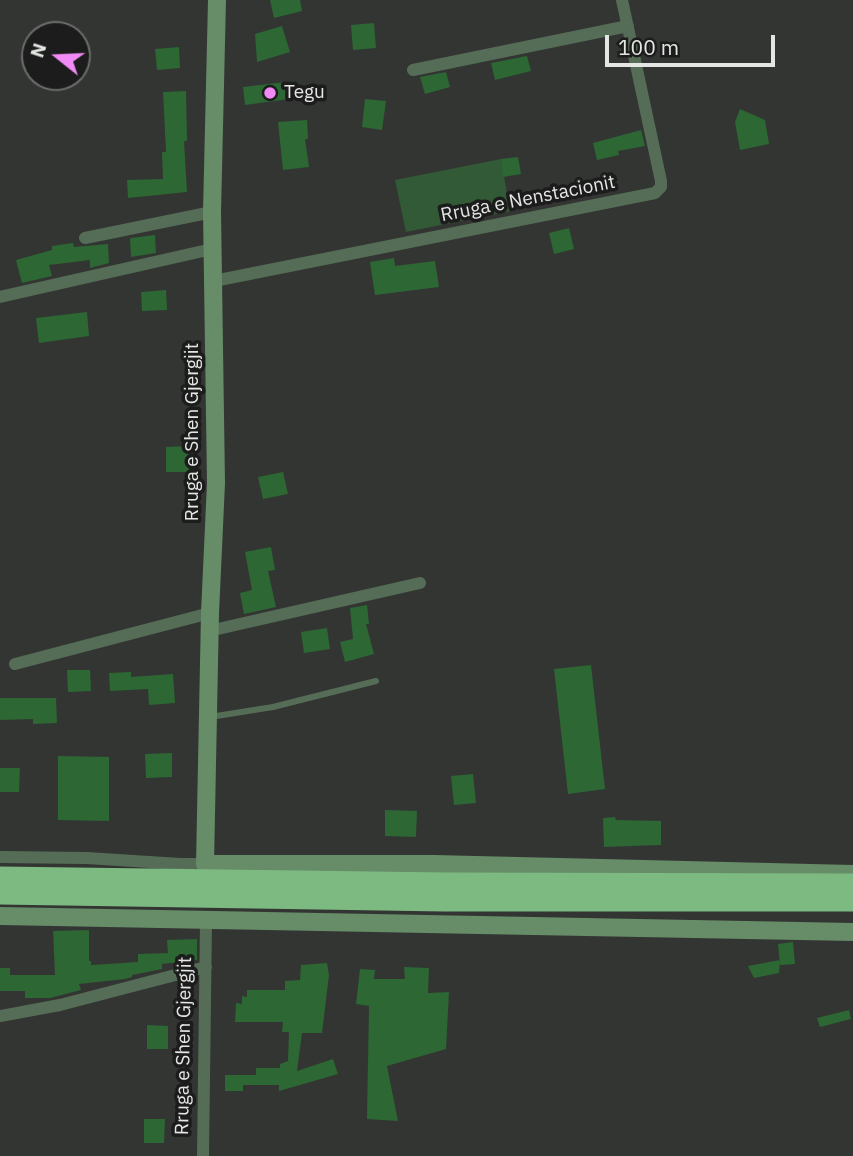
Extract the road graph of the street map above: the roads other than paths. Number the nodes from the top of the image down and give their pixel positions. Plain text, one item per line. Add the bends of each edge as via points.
1 (217, 0) edge
2 (622, 0) edge
3 (628, 26) junction
4 (413, 70) dead end
5 (212, 212) junction
6 (85, 238) dead end
7 (212, 249) junction
8 (214, 281) junction
9 (0, 297) edge
10 (420, 583) dead end
11 (209, 622) junction
12 (15, 664) dead end
13 (376, 681) dead end
14 (208, 717) junction
15 (0, 857) edge
16 (205, 864) junction
17 (853, 874) edge
18 (0, 877) edge
19 (853, 884) edge
20 (0, 894) edge
21 (853, 901) edge
22 (0, 916) edge
23 (206, 929) junction
24 (853, 932) edge
25 (206, 967) junction
26 (0, 1016) edge
27 (203, 1156) edge

1 - 5 street, Rruga e Shen Gjergjit
2 - 3 street, Rruga e Nenstacionit
3 - 4 street
3 - 8 street, Rruga e Nenstacionit via 661,180 655,193
5 - 6 street
5 - 7 street, Rruga e Shen Gjergjit
7 - 8 street, Rruga e Shen Gjergjit
7 - 9 street
8 - 11 street, Rruga e Shen Gjergjit via 216,483
10 - 11 street
11 - 12 street
11 - 14 street, Rruga e Shen Gjergjit
13 - 14 lane via 273,707
14 - 16 street, Rruga e Shen Gjergjit
15 - 16 street
16 - 17 street via 434,864
18 - 19 highway
20 - 21 highway
22 - 23 street
23 - 24 street via 407,922
23 - 25 street, Rruga e Shen Gjergjit
25 - 26 street
25 - 27 street, Rruga e Shen Gjergjit

